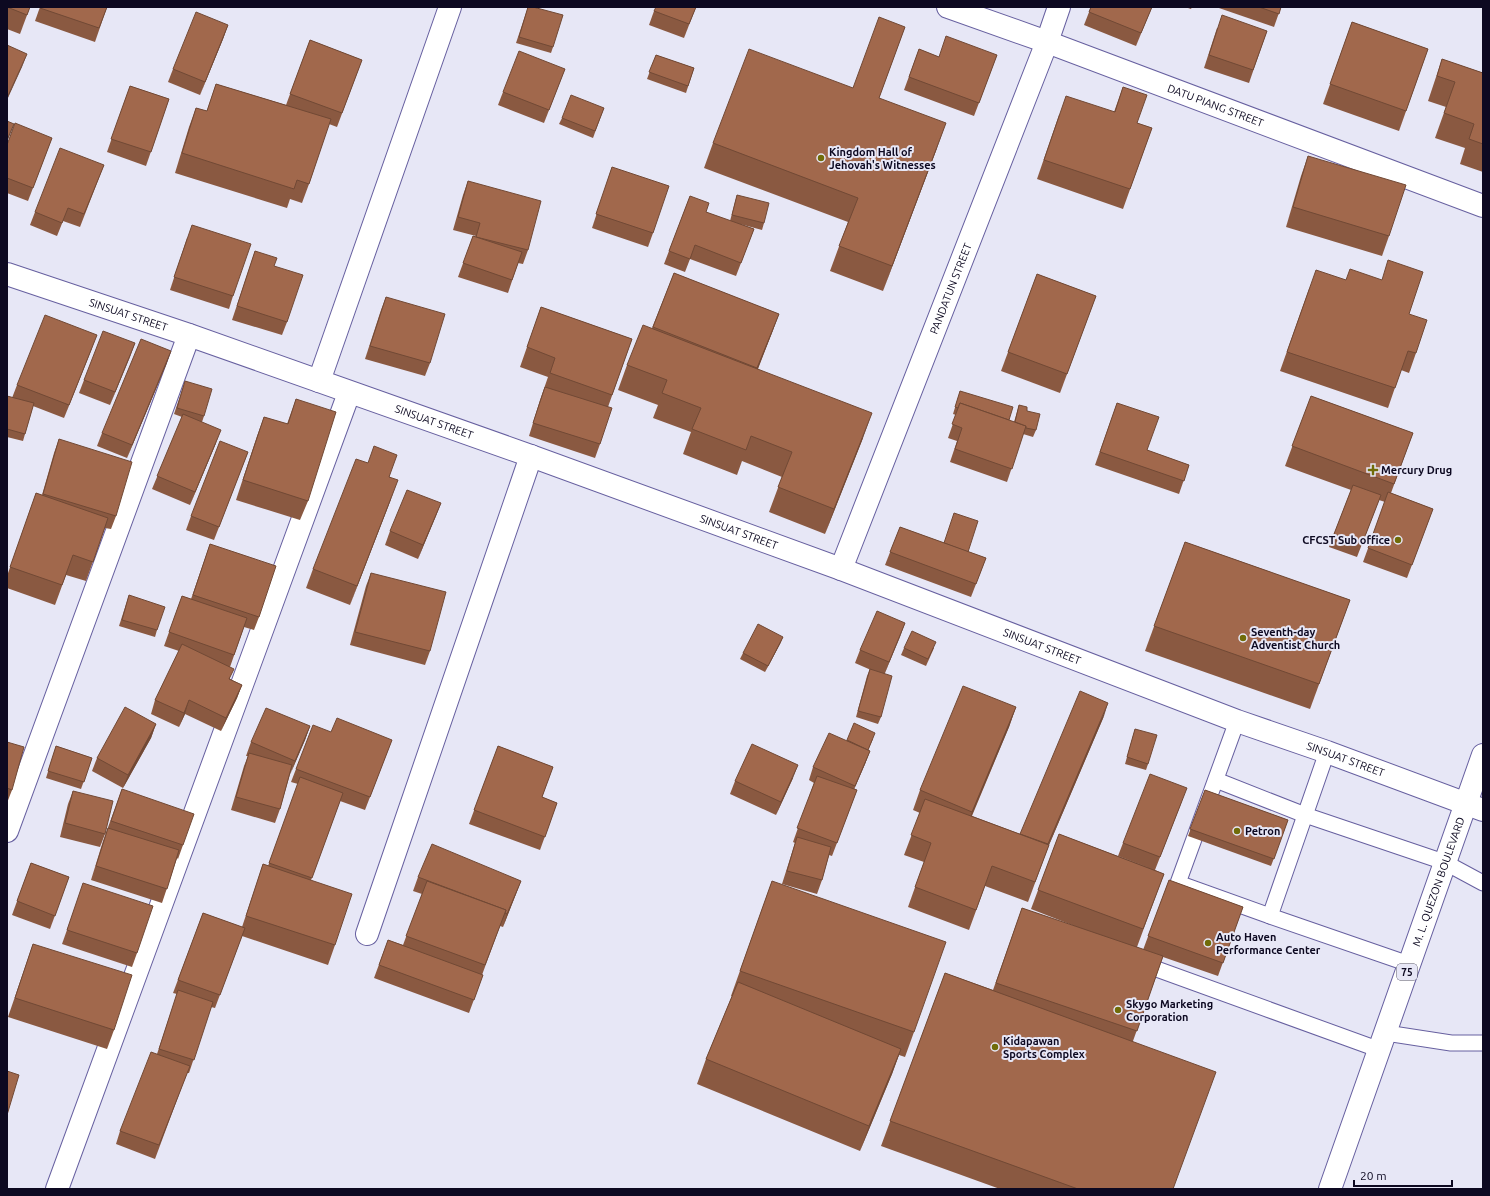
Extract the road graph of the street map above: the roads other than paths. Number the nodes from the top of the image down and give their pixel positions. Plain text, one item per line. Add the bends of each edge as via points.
1 (450, 7) edge
2 (948, 7) edge
3 (1059, 7) edge
4 (1047, 42) junction
5 (1483, 206) edge
6 (7, 274) edge
7 (189, 335) junction
8 (318, 381) junction
9 (349, 393) junction
10 (531, 456) junction
11 (840, 569) junction
12 (1237, 721) junction
13 (1327, 752) junction
14 (1483, 755) edge
15 (1216, 780) junction
16 (1474, 807) edge
17 (1305, 815) junction
18 (7, 831) edge
19 (1444, 862) junction
20 (1483, 883) edge
21 (1270, 916) junction
22 (367, 934) dead end
23 (1124, 957) edge
24 (1410, 964) junction
25 (1383, 1042) junction
26 (1483, 1043) edge
27 (57, 1189) edge
28 (1330, 1189) edge

1 - 8 main road
2 - 4 main road, DATU PIANG STREET
3 - 4 main road, PANDATUN STREET
4 - 5 main road, DATU PIANG STREET
4 - 11 main road, PANDATUN STREET
6 - 7 main road, SINSUAT STREET
7 - 8 main road, SINSUAT STREET
7 - 18 main road
8 - 9 main road, SINSUAT STREET
9 - 10 main road, SINSUAT STREET
9 - 27 main road
10 - 11 main road, SINSUAT STREET
10 - 22 main road
11 - 12 main road, SINSUAT STREET
12 - 13 main road, SINSUAT STREET
12 - 15 lane
13 - 16 main road, SINSUAT STREET
13 - 17 lane
14 - 16 main road, M. L. QUEZON BOULEVARD / 75
15 - 17 lane
15 - 21 lane via 1178,883
16 - 19 main road, M. L. QUEZON BOULEVARD / 75
17 - 19 lane
17 - 21 lane
19 - 20 lane
19 - 24 main road, M. L. QUEZON BOULEVARD / 75
21 - 24 lane
23 - 25 lane
24 - 25 main road, M. L. QUEZON BOULEVARD / 75
25 - 26 lane
25 - 28 main road, M. L. QUEZON BOULEVARD / 75

